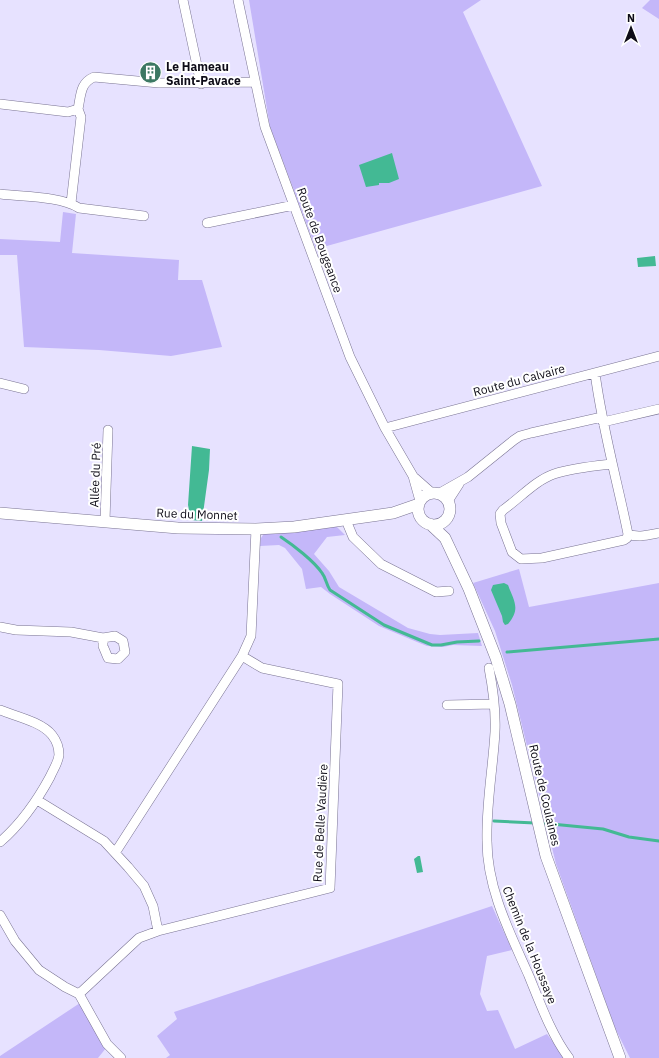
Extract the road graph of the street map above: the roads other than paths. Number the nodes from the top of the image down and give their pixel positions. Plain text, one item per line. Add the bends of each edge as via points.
1 (183, 0) edge
2 (238, 0) edge
3 (255, 82) junction
4 (201, 84) junction
5 (0, 104) edge
6 (78, 108) junction
7 (0, 194) edge
8 (71, 203) junction
9 (294, 205) junction
10 (144, 216) dead end
11 (207, 224) dead end
12 (659, 356) edge
13 (595, 373) junction
14 (0, 383) edge
15 (24, 389) dead end
16 (659, 409) edge
17 (603, 419) junction
18 (385, 428) junction
19 (108, 430) dead end
20 (612, 464) junction
21 (413, 476) junction
22 (461, 482) junction
23 (435, 494) junction
24 (448, 501) junction
25 (420, 502) junction
26 (392, 512) junction
27 (0, 513) edge
28 (348, 519) junction
29 (446, 519) junction
30 (105, 521) junction
31 (426, 521) junction
32 (256, 529) junction
33 (659, 533) edge
34 (628, 534) junction
35 (445, 538) junction
36 (449, 591) dead end
37 (0, 627) edge
38 (103, 638) dead end
39 (242, 656) junction
40 (489, 668) dead end
41 (447, 704) dead end
42 (494, 704) junction
43 (0, 710) edge
44 (37, 800) junction
45 (0, 842) edge
46 (115, 853) junction
47 (0, 915) edge
48 (158, 931) junction
49 (79, 994) junction
50 (121, 1058) edge
51 (569, 1058) edge
52 (620, 1058) edge

1 - 4 street
2 - 3 street, Route de Bougeance
3 - 4 street
3 - 9 street, Route de Bougeance via 265,127
4 - 6 street via 159,84 94,77 83,87
5 - 6 street via 68,112
6 - 8 street via 81,117
7 - 8 street
8 - 10 street via 79,208
9 - 11 street
9 - 18 street, Route de Bougeance via 350,356
12 - 13 street, Route du Calvaire
13 - 17 street
13 - 18 street, Route du Calvaire
14 - 15 street
16 - 17 street
17 - 20 street
17 - 22 street via 520,436
18 - 21 street, Route de Bougeance
19 - 30 street, Allée du Pré
20 - 34 street
20 - 34 street via 554,474 532,487 503,510 500,514 501,523 512,552 521,559 542,558 624,540
21 - 23 street, Route de Bougeance
21 - 25 street, Route de Bougeance
22 - 23 street
22 - 24 street
23 - 24 street
23 - 25 street via 425,496
24 - 29 street via 449,511
25 - 26 street, Rue du Monnet
25 - 31 street via 419,514
26 - 28 street, Rue du Monnet
26 - 31 street, Rue du Monnet
27 - 30 street, Rue du Monnet
28 - 32 street, Rue du Monnet via 294,527
28 - 36 street via 353,537 381,564 436,592
29 - 31 street via 440,523
29 - 35 street, Route de Coulaines
30 - 32 street, Rue du Monnet via 178,528
31 - 35 street, Route de Coulaines
32 - 39 street via 251,636
33 - 34 street via 640,536
35 - 52 street, Route de Coulaines via 469,589 496,658 510,704 546,856
37 - 38 street via 71,632
39 - 46 street
39 - 48 street, Rue de Belle Vaudière via 262,668 338,684 330,888
40 - 42 street, Chemin de la Houssaye
41 - 42 street
42 - 51 street, Chemin de la Houssaye via 495,730 487,842 491,876 499,905 546,1016
43 - 44 street via 34,722 51,734 57,744 57,764
44 - 45 street via 9,835
44 - 46 street via 104,841
46 - 48 street via 144,886 153,906
47 - 49 street via 39,970
48 - 49 street, Rue de Belle Vaudière via 139,938
49 - 50 street via 107,1044

